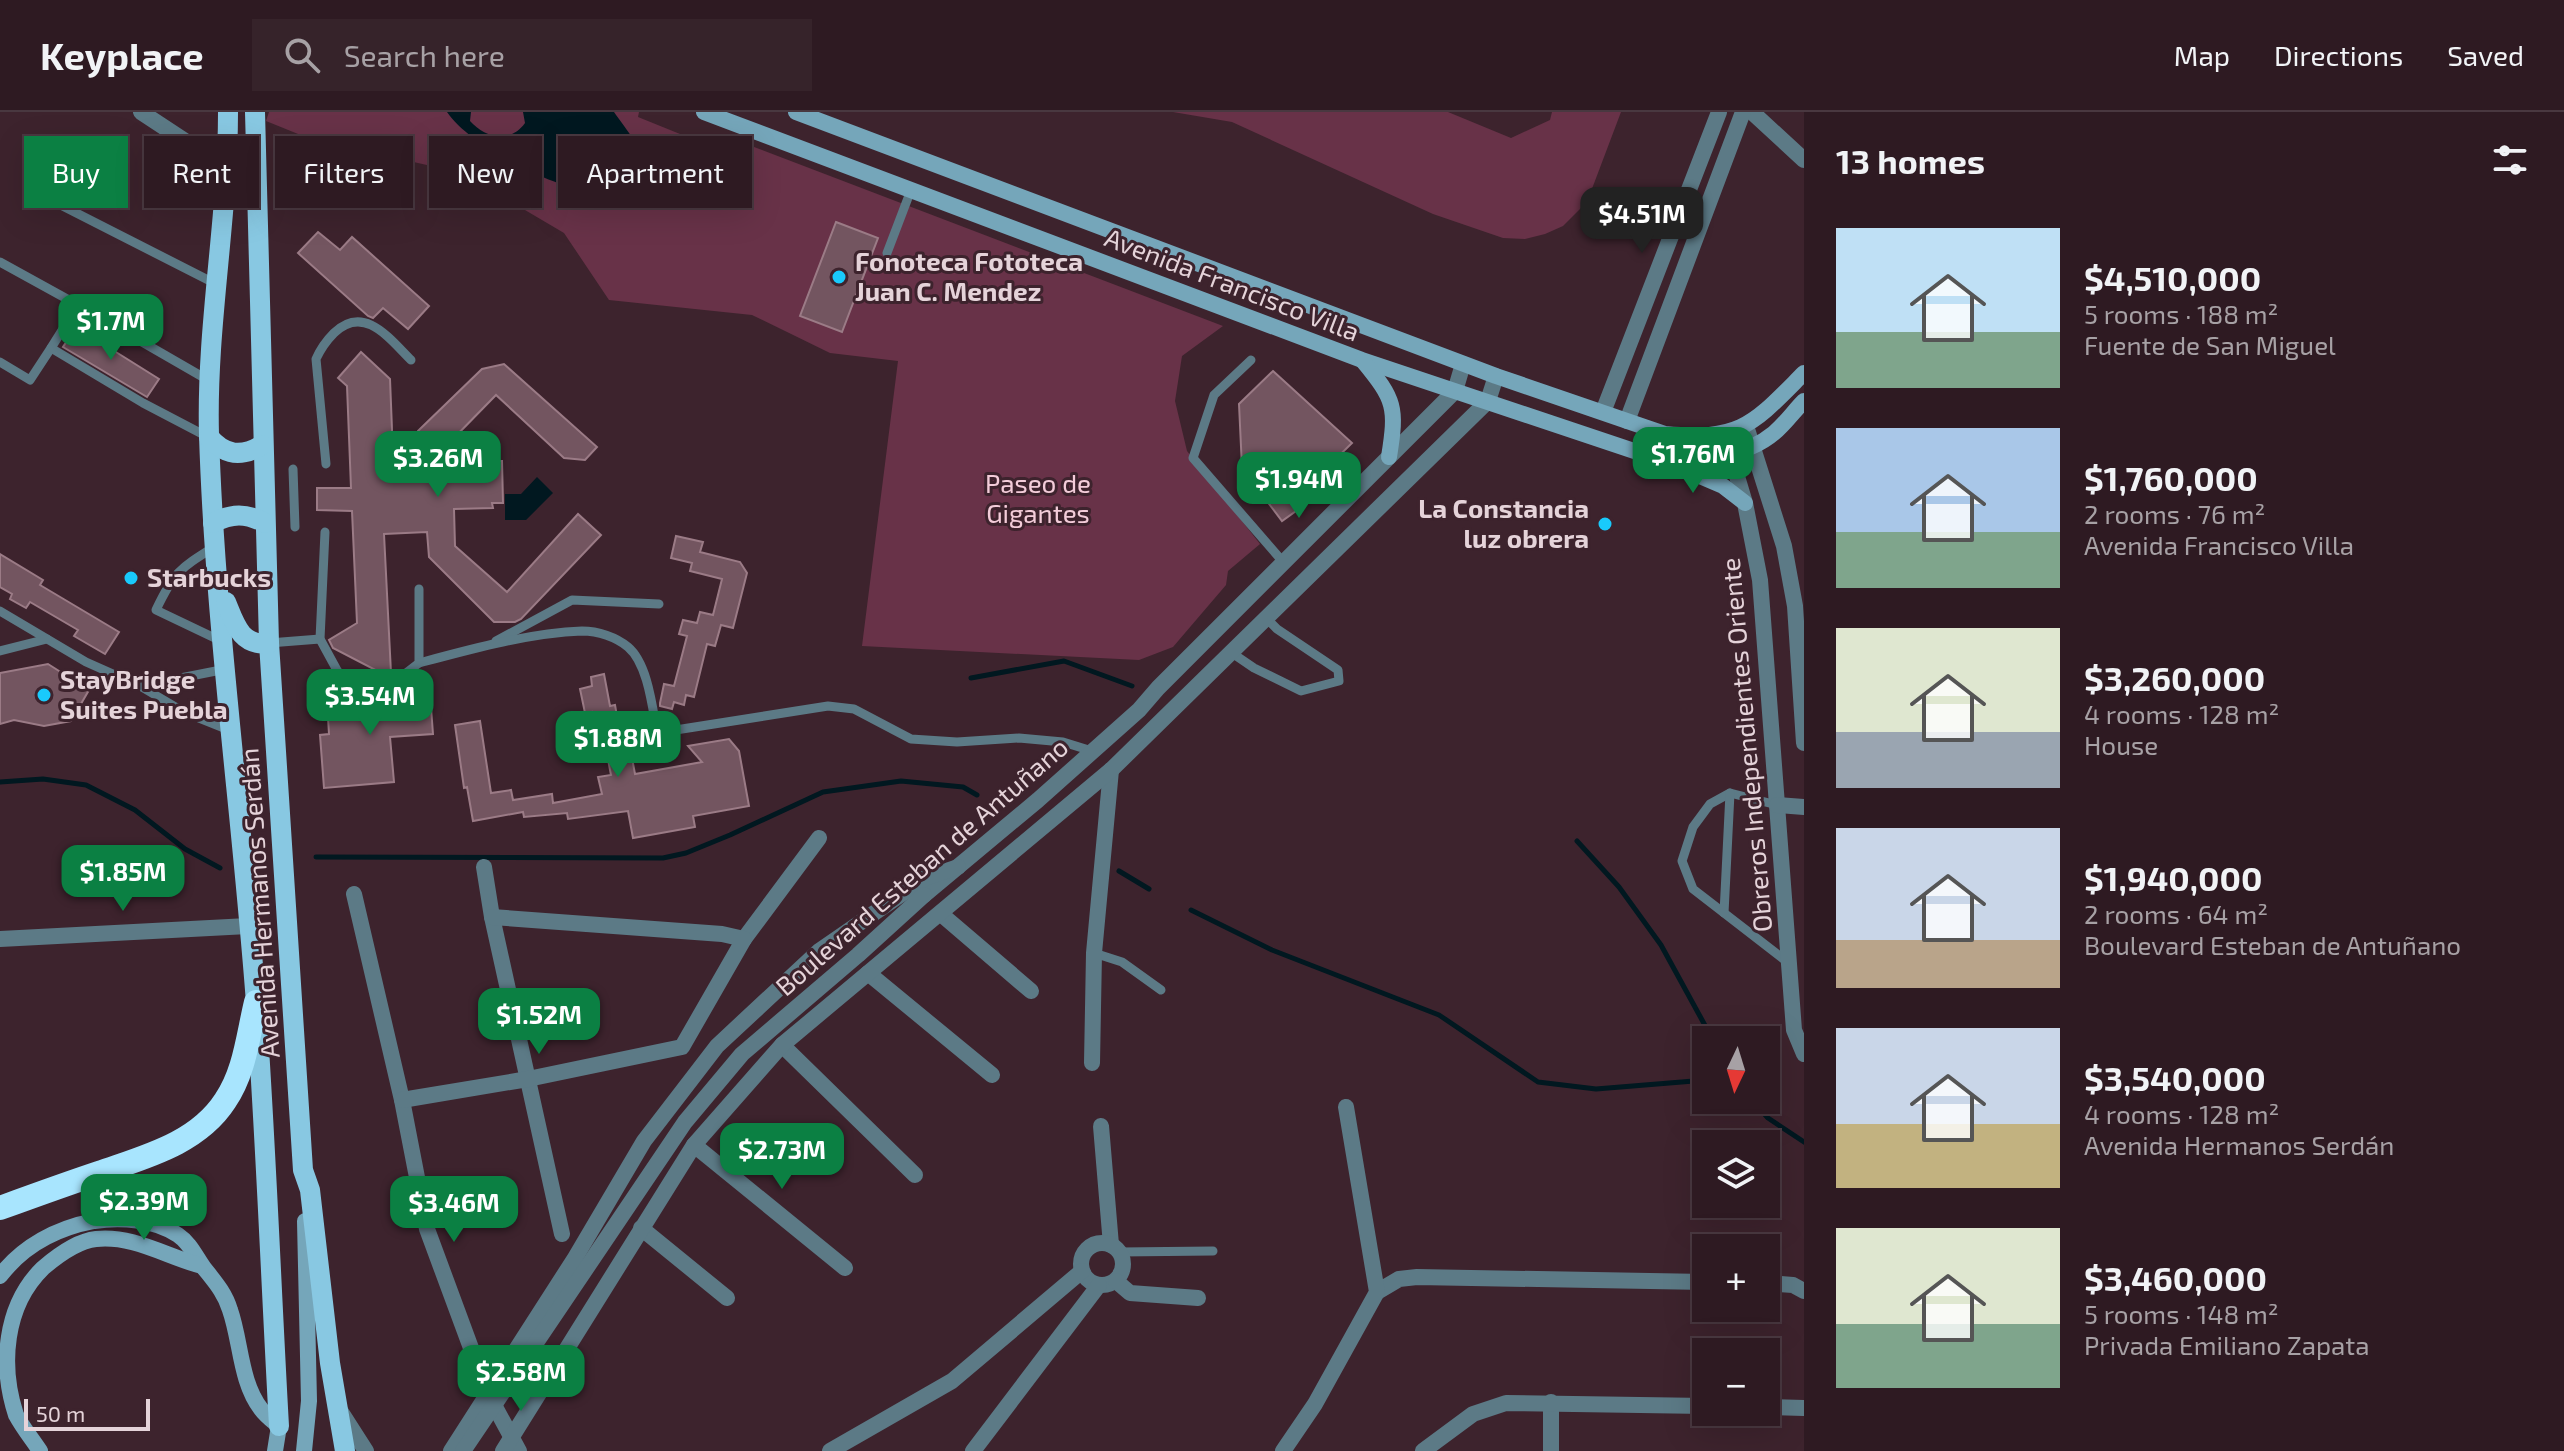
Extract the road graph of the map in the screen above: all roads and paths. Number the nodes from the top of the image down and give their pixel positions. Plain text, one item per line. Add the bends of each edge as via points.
1 (141, 112) edge
2 (228, 112) edge
3 (704, 112) edge
4 (796, 112) edge
5 (1719, 112) edge
6 (1743, 112) edge
7 (1752, 112) edge
8 (257, 119) edge
9 (177, 136) edge
10 (227, 136) edge
11 (1804, 160) edge
12 (911, 190) junction
13 (67, 208) edge
14 (223, 208) edge
15 (887, 253) dead end
16 (0, 262) edge
17 (216, 284) junction
18 (78, 305) junction
19 (51, 348) junction
20 (411, 360) dead end
21 (1251, 360) dead end
22 (1362, 360) junction
23 (0, 362) edge
24 (1463, 364) junction
25 (1804, 373) edge
26 (1496, 376) junction
27 (208, 380) junction
28 (1455, 391) junction
29 (1488, 401) junction
30 (1804, 401) edge
31 (1603, 412) junction
32 (1627, 421) junction
33 (1746, 426) junction
34 (1724, 433) junction
35 (209, 437) junction
36 (262, 445) junction
37 (1752, 447) junction
38 (1729, 454) junction
39 (1389, 457) junction
40 (1658, 459) junction
41 (326, 464) dead end
42 (293, 469) dead end
43 (1745, 503) junction
44 (213, 523) junction
45 (265, 523) junction
46 (295, 527) dead end
47 (325, 532) dead end
48 (214, 547) junction
49 (1284, 563) junction
50 (218, 579) junction
51 (419, 589) dead end
52 (659, 604) dead end
53 (0, 611) edge
54 (1267, 619) junction
55 (47, 639) junction
56 (320, 639) junction
57 (224, 643) junction
58 (269, 643) junction
59 (489, 644) junction
60 (0, 651) edge
61 (1232, 653) junction
62 (419, 663) junction
63 (226, 669) junction
64 (140, 686) junction
65 (232, 731) junction
66 (1804, 743) edge
67 (1092, 751) junction
68 (1111, 770) junction
69 (1730, 793) junction
70 (1777, 805) junction
71 (1804, 807) edge
72 (819, 838) dead end
73 (484, 867) dead end
74 (958, 867) junction
75 (354, 894) dead end
76 (1724, 913) junction
77 (941, 914) junction
78 (492, 917) junction
79 (248, 926) junction
80 (0, 939) edge
81 (744, 939) junction
82 (1094, 953) junction
83 (1790, 964) junction
84 (868, 973) junction
85 (1161, 990) dead end
86 (1031, 991) dead end
87 (256, 1002) junction
88 (782, 1045) junction
89 (1804, 1054) edge
90 (1092, 1063) dead end
91 (992, 1075) dead end
92 (528, 1079) junction
93 (402, 1100) junction
94 (1346, 1107) dead end
95 (1101, 1126) dead end
96 (694, 1145) junction
97 (303, 1170) junction
98 (915, 1175) dead end
99 (0, 1208) edge
100 (641, 1228) junction
101 (562, 1234) dead end
102 (1116, 1248) junction
103 (1213, 1251) dead end
104 (202, 1266) junction
105 (845, 1268) dead end
106 (1082, 1271) junction
107 (0, 1276) edge
108 (1116, 1281) junction
109 (1692, 1282) edge
110 (1780, 1284) edge
111 (1099, 1285) junction
112 (1802, 1290) edge
113 (1377, 1292) junction
114 (727, 1298) dead end
115 (1198, 1298) dead end
116 (488, 1394) junction
117 (1551, 1402) junction
118 (336, 1405) junction
119 (1692, 1406) edge
120 (1780, 1407) edge
121 (1804, 1408) edge
122 (279, 1426) junction
123 (511, 1447) edge
124 (40, 1451) edge
125 (275, 1451) edge
126 (304, 1451) edge
127 (345, 1451) edge
128 (366, 1451) edge
129 (451, 1451) edge
130 (463, 1451) edge
131 (830, 1451) edge
132 (973, 1451) edge
133 (1283, 1451) edge
134 (1423, 1451) edge
135 (1551, 1451) edge

1 - 9 street
2 - 10 main road, Avenida Hermanos Serdán
3 - 12 main road, Avenida Francisco Villa
4 - 24 main road, Avenida Francisco Villa
5 - 31 street
6 - 32 street
7 - 11 street
8 - 36 main road, Avenida Hermanos Serdán
12 - 15 lane
12 - 22 main road, Avenida Francisco Villa
13 - 17 lane
14 - 17 main road, Avenida Hermanos Serdán
16 - 18 lane
17 - 27 main road, Avenida Hermanos Serdán
18 - 19 lane
18 - 27 lane
19 - 23 lane via 30,380
19 - 35 lane
20 - 41 lane via 364,321 345,323 322,345 316,359
21 - 49 lane via 1214,395 1193,458
22 - 28 main road, Avenida Francisco Villa
22 - 39 main road via 1387,391 1395,421
24 - 26 main road, Avenida Francisco Villa
24 - 28 street, Boulevard Esteban de Antuñano
25 - 33 main road
26 - 29 street, Boulevard Esteban de Antuñano
26 - 31 main road, Avenida Francisco Villa
27 - 35 main road, Avenida Hermanos Serdán
28 - 29 main road, Avenida Francisco Villa
28 - 39 street, Boulevard Esteban de Antuñano
29 - 40 main road, Avenida Francisco Villa
29 - 54 street, Boulevard Esteban de Antuñano
30 - 37 main road via 1774,433
31 - 32 main road, Avenida Francisco Villa
32 - 34 main road, Avenida Francisco Villa via 1665,434
33 - 34 main road, Avenida Francisco Villa
33 - 37 street, Obreros Independientes Oriente
34 - 38 street, Obreros Independientes Oriente
35 - 36 main road via 217,447 240,454
35 - 44 main road, Avenida Hermanos Serdán
36 - 45 main road, Avenida Hermanos Serdán
37 - 38 main road, Avenida Francisco Villa
37 - 66 street, Obreros Independientes Oriente via 1784,546 1795,606
38 - 40 main road, Avenida Francisco Villa
38 - 43 street, Obreros Independientes Oriente
39 - 49 street, Boulevard Esteban de Antuñano
40 - 43 main road via 1723,486
42 - 46 lane
43 - 70 street, Obreros Independientes Oriente via 1760,580
44 - 45 main road via 239,514
44 - 48 main road, Avenida Hermanos Serdán
45 - 58 main road, Avenida Hermanos Serdán
47 - 56 lane
48 - 50 main road, Avenida Hermanos Serdán
48 - 57 lane via 179,570 156,610
49 - 67 street, Boulevard Esteban de Antuñano
50 - 57 main road, Avenida Hermanos Serdán
50 - 58 main road via 239,630 248,641
51 - 62 lane
52 - 59 lane via 572,600
53 - 55 lane
54 - 61 street, Boulevard Esteban de Antuñano
54 - 61 lane via 1338,670 1339,681 1301,691
55 - 60 lane
55 - 64 lane
56 - 58 lane
56 - 62 lane via 338,672 360,683 397,680
57 - 63 main road, Avenida Hermanos Serdán
58 - 97 main road, Avenida Hermanos Serdán
59 - 62 lane
59 - 67 lane via 585,631 610,636 630,649 648,683 656,727 663,732 828,706 854,709 911,739 1019,738
61 - 68 street, Boulevard Esteban de Antuñano
63 - 64 lane
63 - 65 main road, Avenida Hermanos Serdán
64 - 65 lane via 184,712
65 - 79 main road, Avenida Hermanos Serdán
67 - 74 street, Boulevard Esteban de Antuñano
68 - 77 street, Boulevard Esteban de Antuñano
68 - 82 street
69 - 70 lane
69 - 76 lane
69 - 76 lane via 1710,804 1693,827 1682,861 1693,889
70 - 71 street
70 - 83 street, Obreros Independientes Oriente
72 - 81 street
73 - 78 street
74 - 116 street via 925,878 819,951 717,1046 644,1141
74 - 130 street, Boulevard Esteban de Antuñano, bridge via 742,1054 685,1122
75 - 93 street
76 - 83 lane
77 - 84 street, Boulevard Esteban de Antuñano
77 - 86 street
78 - 81 street
78 - 92 street
79 - 80 street
79 - 87 main road, Avenida Hermanos Serdán
81 - 92 street via 682,1047
82 - 85 lane via 1122,962
82 - 90 street
83 - 89 street, Obreros Independientes Oriente via 1794,1030
84 - 88 street, Boulevard Esteban de Antuñano
84 - 91 street
87 - 99 highway via 237,1080 225,1102 198,1130 157,1152
87 - 122 main road, Avenida Hermanos Serdán
88 - 96 street, Boulevard Esteban de Antuñano
88 - 98 street
92 - 93 street
92 - 101 street
93 - 116 street via 427,1229
94 - 113 street
95 - 102 street
96 - 100 street, Boulevard Esteban de Antuñano
96 - 105 street
97 - 118 main road
97 - 126 main road, Avenida Hermanos Serdán via 309,1387
100 - 114 street
100 - 123 street, Boulevard Esteban de Antuñano
102 - 103 lane
102 - 106 street via 1088,1248
102 - 108 street via 1124,1262
104 - 107 main road via 178,1235 149,1223 118,1219 87,1223 42,1239
104 - 122 main road via 229,1305 253,1395
104 - 124 main road via 139,1243 93,1239 61,1254 34,1278 8,1326 4,1362 16,1414
106 - 111 street
106 - 131 street via 952,1381
108 - 111 street
108 - 115 street via 1130,1293
109 - 113 street via 1417,1277 1399,1279
110 - 112 street
111 - 132 street
113 - 133 street
116 - 123 street
116 - 129 street
117 - 119 street
117 - 134 street via 1494,1405
117 - 135 street
118 - 127 main road
118 - 128 street
120 - 121 street
122 - 125 main road, Avenida Hermanos Serdán

